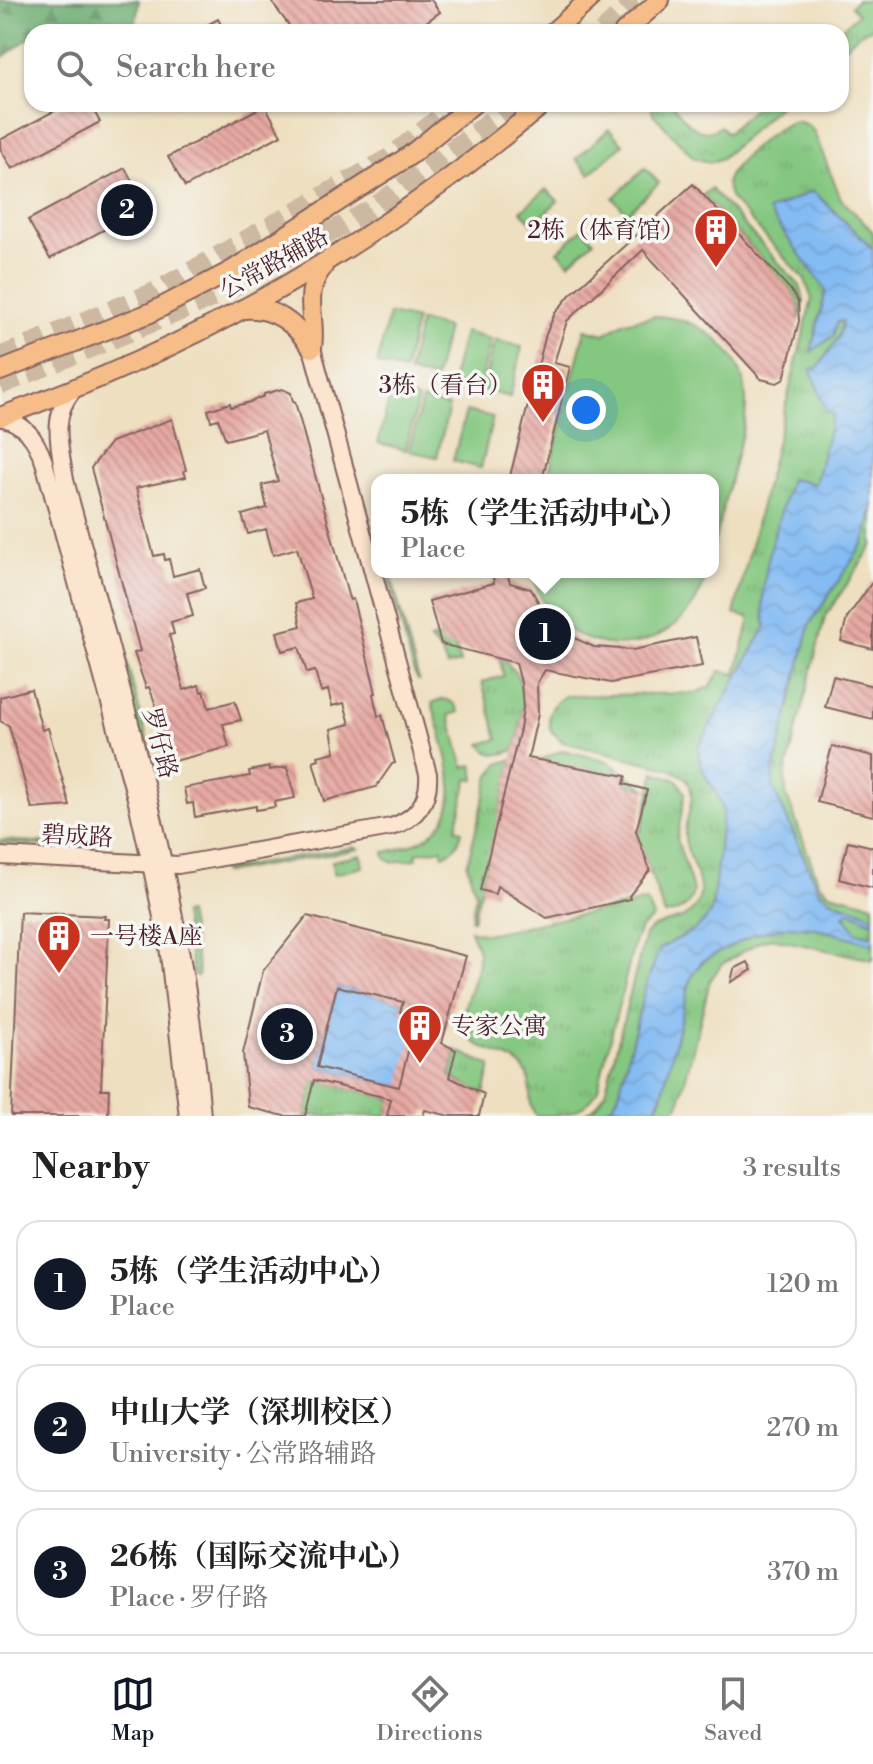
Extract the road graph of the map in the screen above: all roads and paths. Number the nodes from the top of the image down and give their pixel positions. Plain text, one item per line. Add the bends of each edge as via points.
1 (589, 0) edge
2 (660, 0) edge
3 (562, 24) edge
4 (633, 24) edge
5 (463, 112) edge
6 (533, 112) edge
7 (328, 262) junction
8 (243, 309) junction
9 (312, 348) junction
10 (0, 371) edge
11 (73, 390) junction
12 (0, 417) edge
13 (371, 564) edge
14 (375, 578) edge
15 (0, 856) edge
16 (158, 864) junction
17 (188, 1116) edge
18 (202, 1116) edge

1 - 3 main road
2 - 4 main road
5 - 10 main road, 公常路辅路 via 383,173 231,271 150,313
6 - 7 main road, 公常路辅路 via 443,185
7 - 8 main road, 公常路辅路
7 - 9 main road via 310,293
8 - 9 main road via 284,317
8 - 11 main road, 公常路辅路
9 - 13 main road, 碧成路
11 - 12 main road, 公常路辅路
11 - 16 main road, 罗仔路 via 59,417 65,480 150,795
12 - 16 main road, 罗仔路 via 28,431 44,462
14 - 16 main road, 碧成路 via 427,769 426,795 415,815 391,827 178,865
15 - 16 main road, 碧成路
16 - 17 main road, 罗仔路
16 - 18 main road, 罗仔路 via 191,1014

